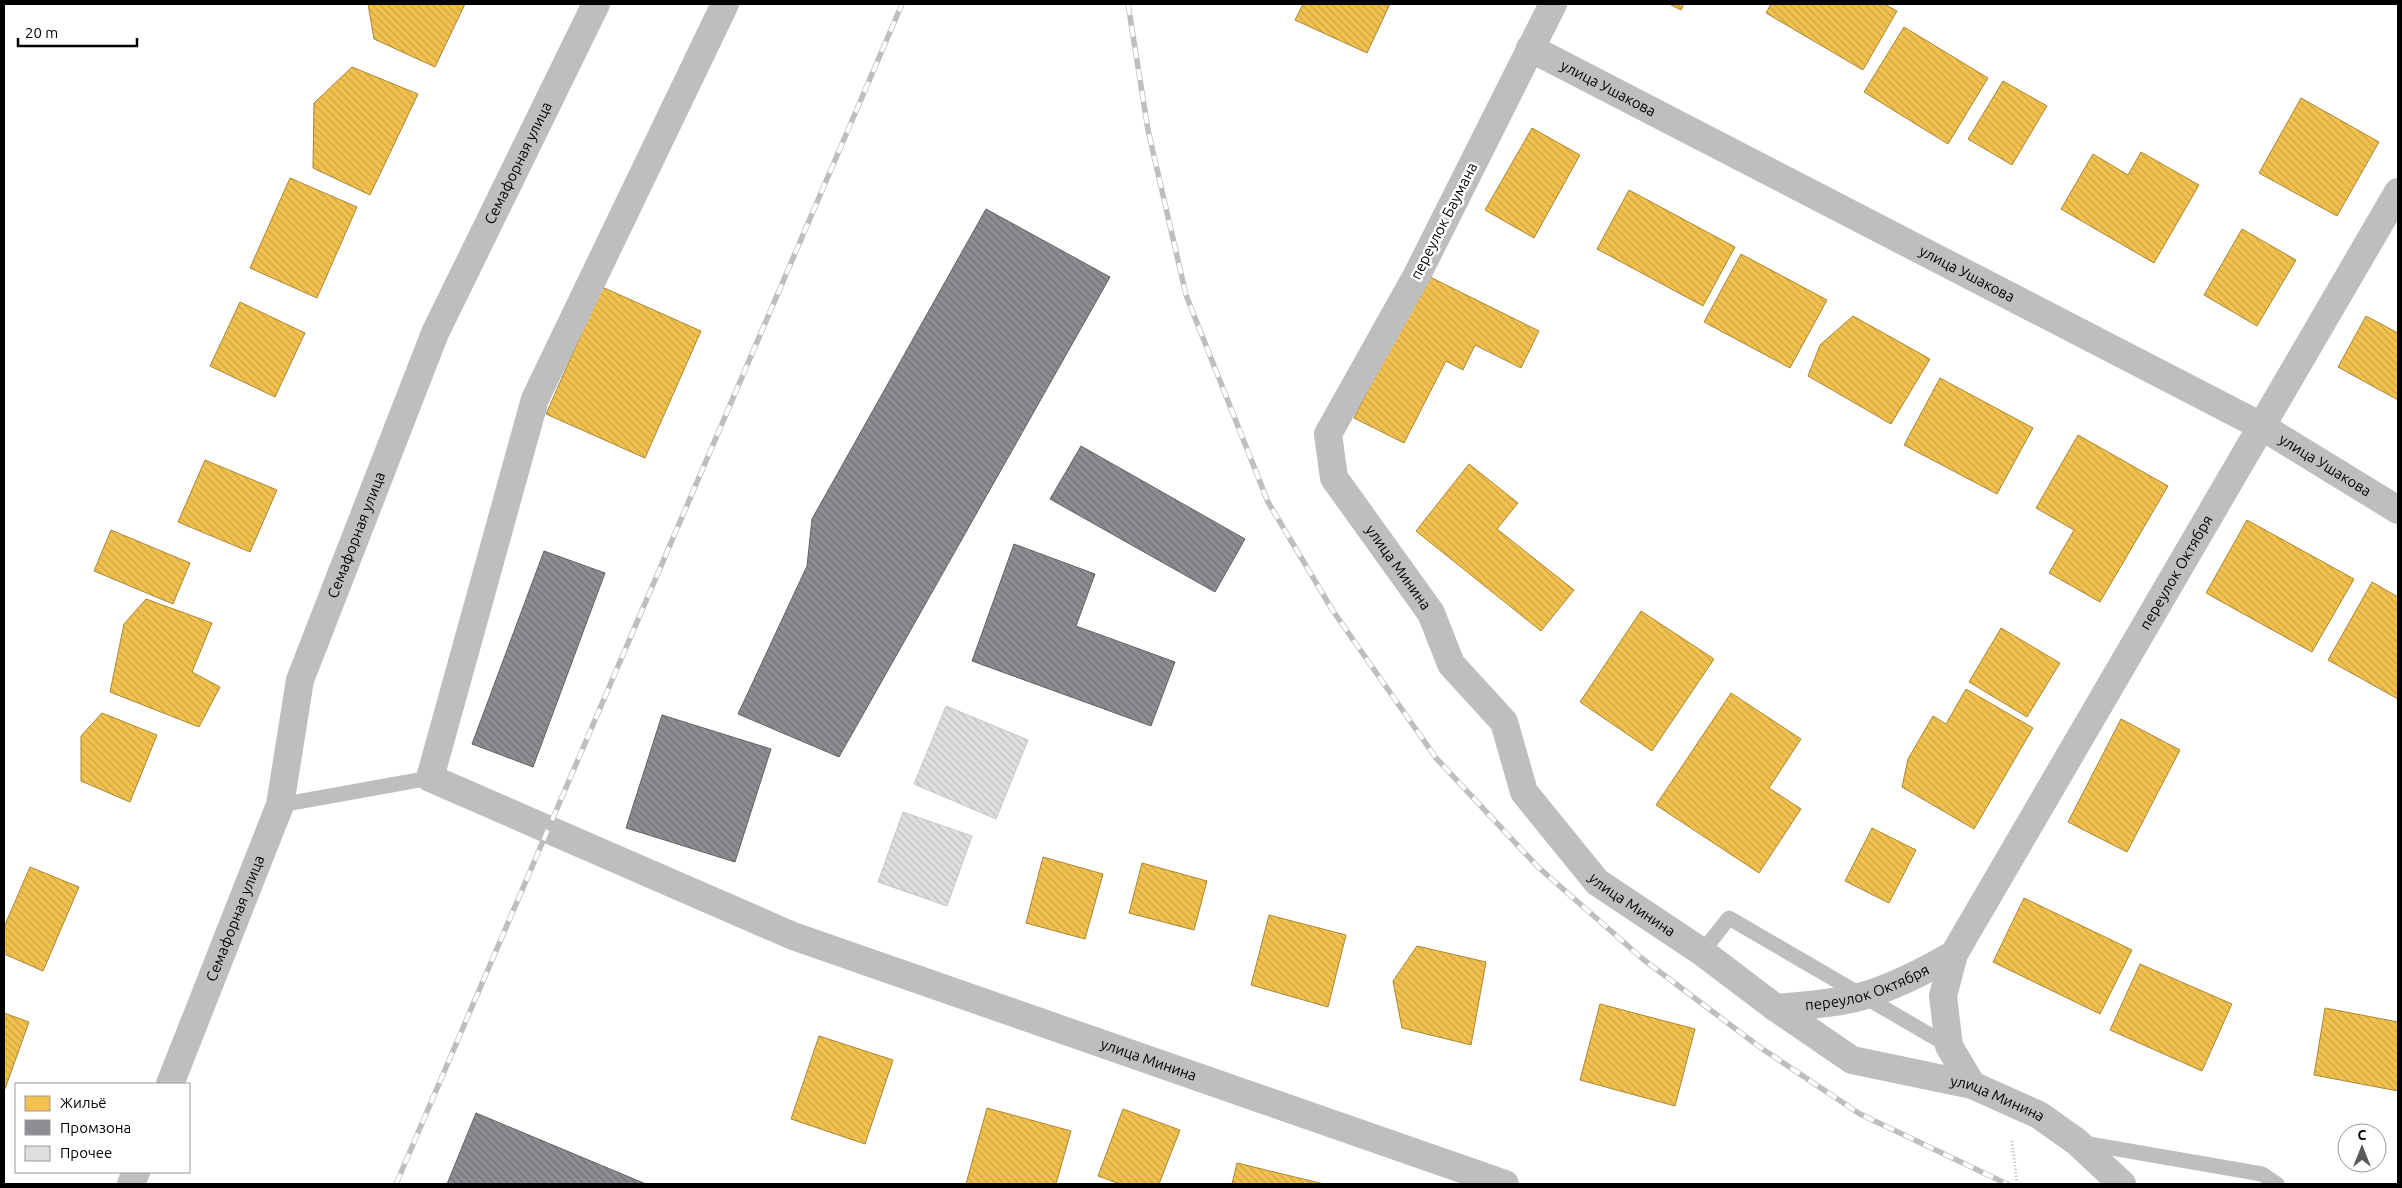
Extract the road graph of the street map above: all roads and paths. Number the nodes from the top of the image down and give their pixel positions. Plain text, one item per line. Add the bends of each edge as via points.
1 (596, 4) edge
2 (724, 4) edge
3 (1553, 4) edge
4 (1530, 48) junction
5 (2398, 192) edge
6 (2261, 426) junction
7 (1328, 434) joint
8 (2398, 510) edge
9 (430, 778) junction
10 (280, 806) junction
11 (1702, 952) junction
12 (1954, 954) junction
13 (1863, 996) junction
14 (1776, 1008) junction
15 (1949, 1046) junction
16 (170, 1083) edge
17 (1972, 1085) junction
18 (2077, 1142) junction
19 (1505, 1184) edge
20 (2122, 1184) edge
21 (2277, 1184) edge

1 - 10 street, Семафорная улица via 431,342 300,680
2 - 9 street via 535,399
3 - 4 street, переулок Баумана
4 - 6 street, улица Ушакова
4 - 7 street, переулок Баумана via 1417,275
5 - 6 street, переулок Октября
6 - 8 street, улица Ушакова
6 - 12 street, переулок Октября
7 - 11 street, улица Минина via 1334,478 1431,613 1451,664 1504,722 1524,792 1596,882
9 - 10 lane
9 - 19 street, улица Минина via 793,936
10 - 16 street, Семафорная улица
11 - 13 lane via 1730,918
11 - 14 street, улица Минина
12 - 13 street, переулок Октября via 1913,977
12 - 15 street, переулок Октября via 1943,996
13 - 14 street, переулок Октября
13 - 15 lane
14 - 17 street, улица Минина via 1852,1060
15 - 17 street, переулок Октября
17 - 18 street, улица Минина via 2038,1115
18 - 20 street, улица Минина
18 - 21 lane via 2262,1174

